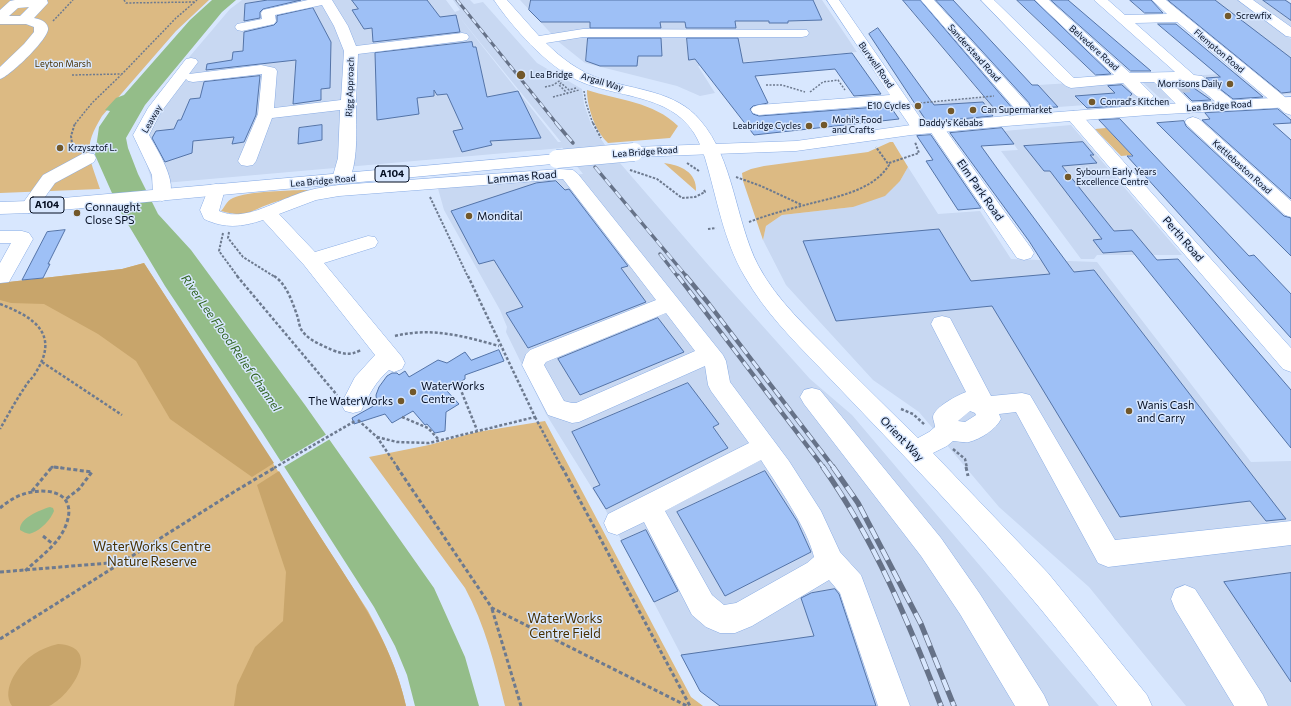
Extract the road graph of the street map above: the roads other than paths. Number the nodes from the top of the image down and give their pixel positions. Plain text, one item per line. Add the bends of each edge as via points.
1 (326, 0) edge
2 (500, 0) edge
3 (833, 0) edge
4 (927, 0) edge
5 (987, 0) edge
6 (1041, 0) edge
7 (1100, 0) edge
8 (1158, 0) edge
9 (1244, 0) edge
10 (36, 2) edge
11 (0, 17) edge
12 (1180, 18) junction
13 (1123, 19) junction
14 (0, 20) edge
15 (23, 20) junction
16 (242, 27) dead end
17 (802, 33) dead end
18 (1291, 33) edge
19 (462, 37) dead end
20 (536, 41) junction
21 (352, 51) junction
22 (192, 62) dead end
23 (0, 75) edge
24 (193, 78) dead end
25 (1126, 78) junction
26 (1203, 87) tunnel mouth
27 (1146, 96) dead end
28 (1179, 96) junction
29 (902, 101) junction
30 (855, 102) junction
31 (350, 104) junction
32 (1229, 105) junction
33 (1287, 105) edge
34 (792, 107) junction
35 (1022, 107) dead end
36 (759, 110) dead end
37 (266, 114) junction
38 (1074, 116) junction
39 (923, 132) junction
40 (710, 150) junction
41 (80, 154) road end
42 (247, 161) dead end
43 (341, 179) junction
44 (216, 190) junction
45 (157, 195) junction
46 (29, 207) junction
47 (0, 208) edge
48 (1291, 211) edge
49 (267, 212) junction
50 (0, 237) edge
51 (368, 242) dead end
52 (1024, 253) dead end
53 (311, 260) junction
54 (2, 277) dead end
55 (670, 303) junction
56 (942, 324) dead end
57 (709, 354) junction
58 (1291, 363) edge
59 (812, 397) dead end
60 (985, 406) junction
61 (350, 411) road end
62 (765, 446) junction
63 (914, 451) junction
64 (649, 506) junction
65 (617, 523) dead end
66 (1291, 534) edge
67 (828, 558) junction
68 (1185, 599) dead end
69 (894, 706) edge
70 (1033, 706) edge
71 (1136, 706) edge
72 (1252, 706) edge

1 - 16 street via 268,13 269,21
1 - 21 street, Rigg Approach
2 - 20 street, Argall Way
3 - 29 street, Burwell Road
4 - 35 street, Sanderstead Road
5 - 25 street via 1071,83
6 - 25 street, Belvedere Road
7 - 13 street
8 - 12 street, Flempton Road
9 - 18 street
10 - 11 street via 15,4
10 - 15 street via 42,3
12 - 13 street
12 - 33 street, Flempton Road
13 - 25 street via 1188,76
14 - 15 street
15 - 23 street via 38,23 41,32
17 - 20 street via 583,33
19 - 21 street
20 - 40 street, Argall Way via 579,76 669,102 694,122
21 - 31 street, Rigg Approach
22 - 45 street, Leaway via 154,111 141,135 161,175
24 - 37 street via 261,69 270,71
25 - 27 street, Belvedere Road
26 - 32 street
28 - 32 street, Lea Bridge Road / A104
28 - 38 street, Lea Bridge Road / A104
28 - 48 street, Kettlebaston Road
29 - 30 street
29 - 39 street, Burwell Road
30 - 34 street
30 - 34 street via 811,93
31 - 37 street
31 - 43 street, Rigg Approach via 346,158
32 - 33 street, Lea Bridge Road / A104
34 - 36 street
37 - 42 street
38 - 39 street, Lea Bridge Road / A104
38 - 58 street, Perth Road
39 - 40 street, Lea Bridge Road / A104 via 864,135 799,146
39 - 52 street, Elm Park Road
40 - 43 street, Lea Bridge Road / A104, bridge via 634,152
40 - 63 street, Orient Way via 738,244 756,280 791,324
41 - 46 street via 49,179
43 - 44 street, Lea Bridge Road / A104
44 - 45 street, Lea Bridge Road / A104
44 - 49 street, Lammas Road via 209,210 216,218 230,221 249,219
45 - 46 street, Lea Bridge Road / A104
46 - 47 street, Lea Bridge Road / A104
49 - 53 street
49 - 55 street, Lammas Road via 297,199 326,192 567,174
50 - 54 street via 16,236 23,239
51 - 53 street
53 - 61 street via 391,352 364,380
55 - 57 street, Lammas Road
55 - 57 street via 538,356 533,366 556,408 580,412
56 - 60 street
57 - 62 street, Lammas Road via 715,361 719,385
59 - 70 street via 931,547 970,604
60 - 63 street via 989,419 968,432 948,430 938,439
60 - 66 street via 1022,402 1108,554
62 - 64 street
62 - 67 street, Lammas Road via 800,500 826,547
63 - 71 street, Orient Way via 1037,582
64 - 65 street
64 - 67 street via 702,605 715,617 728,620 742,616 817,572 825,566
67 - 69 street via 851,585
68 - 72 street

